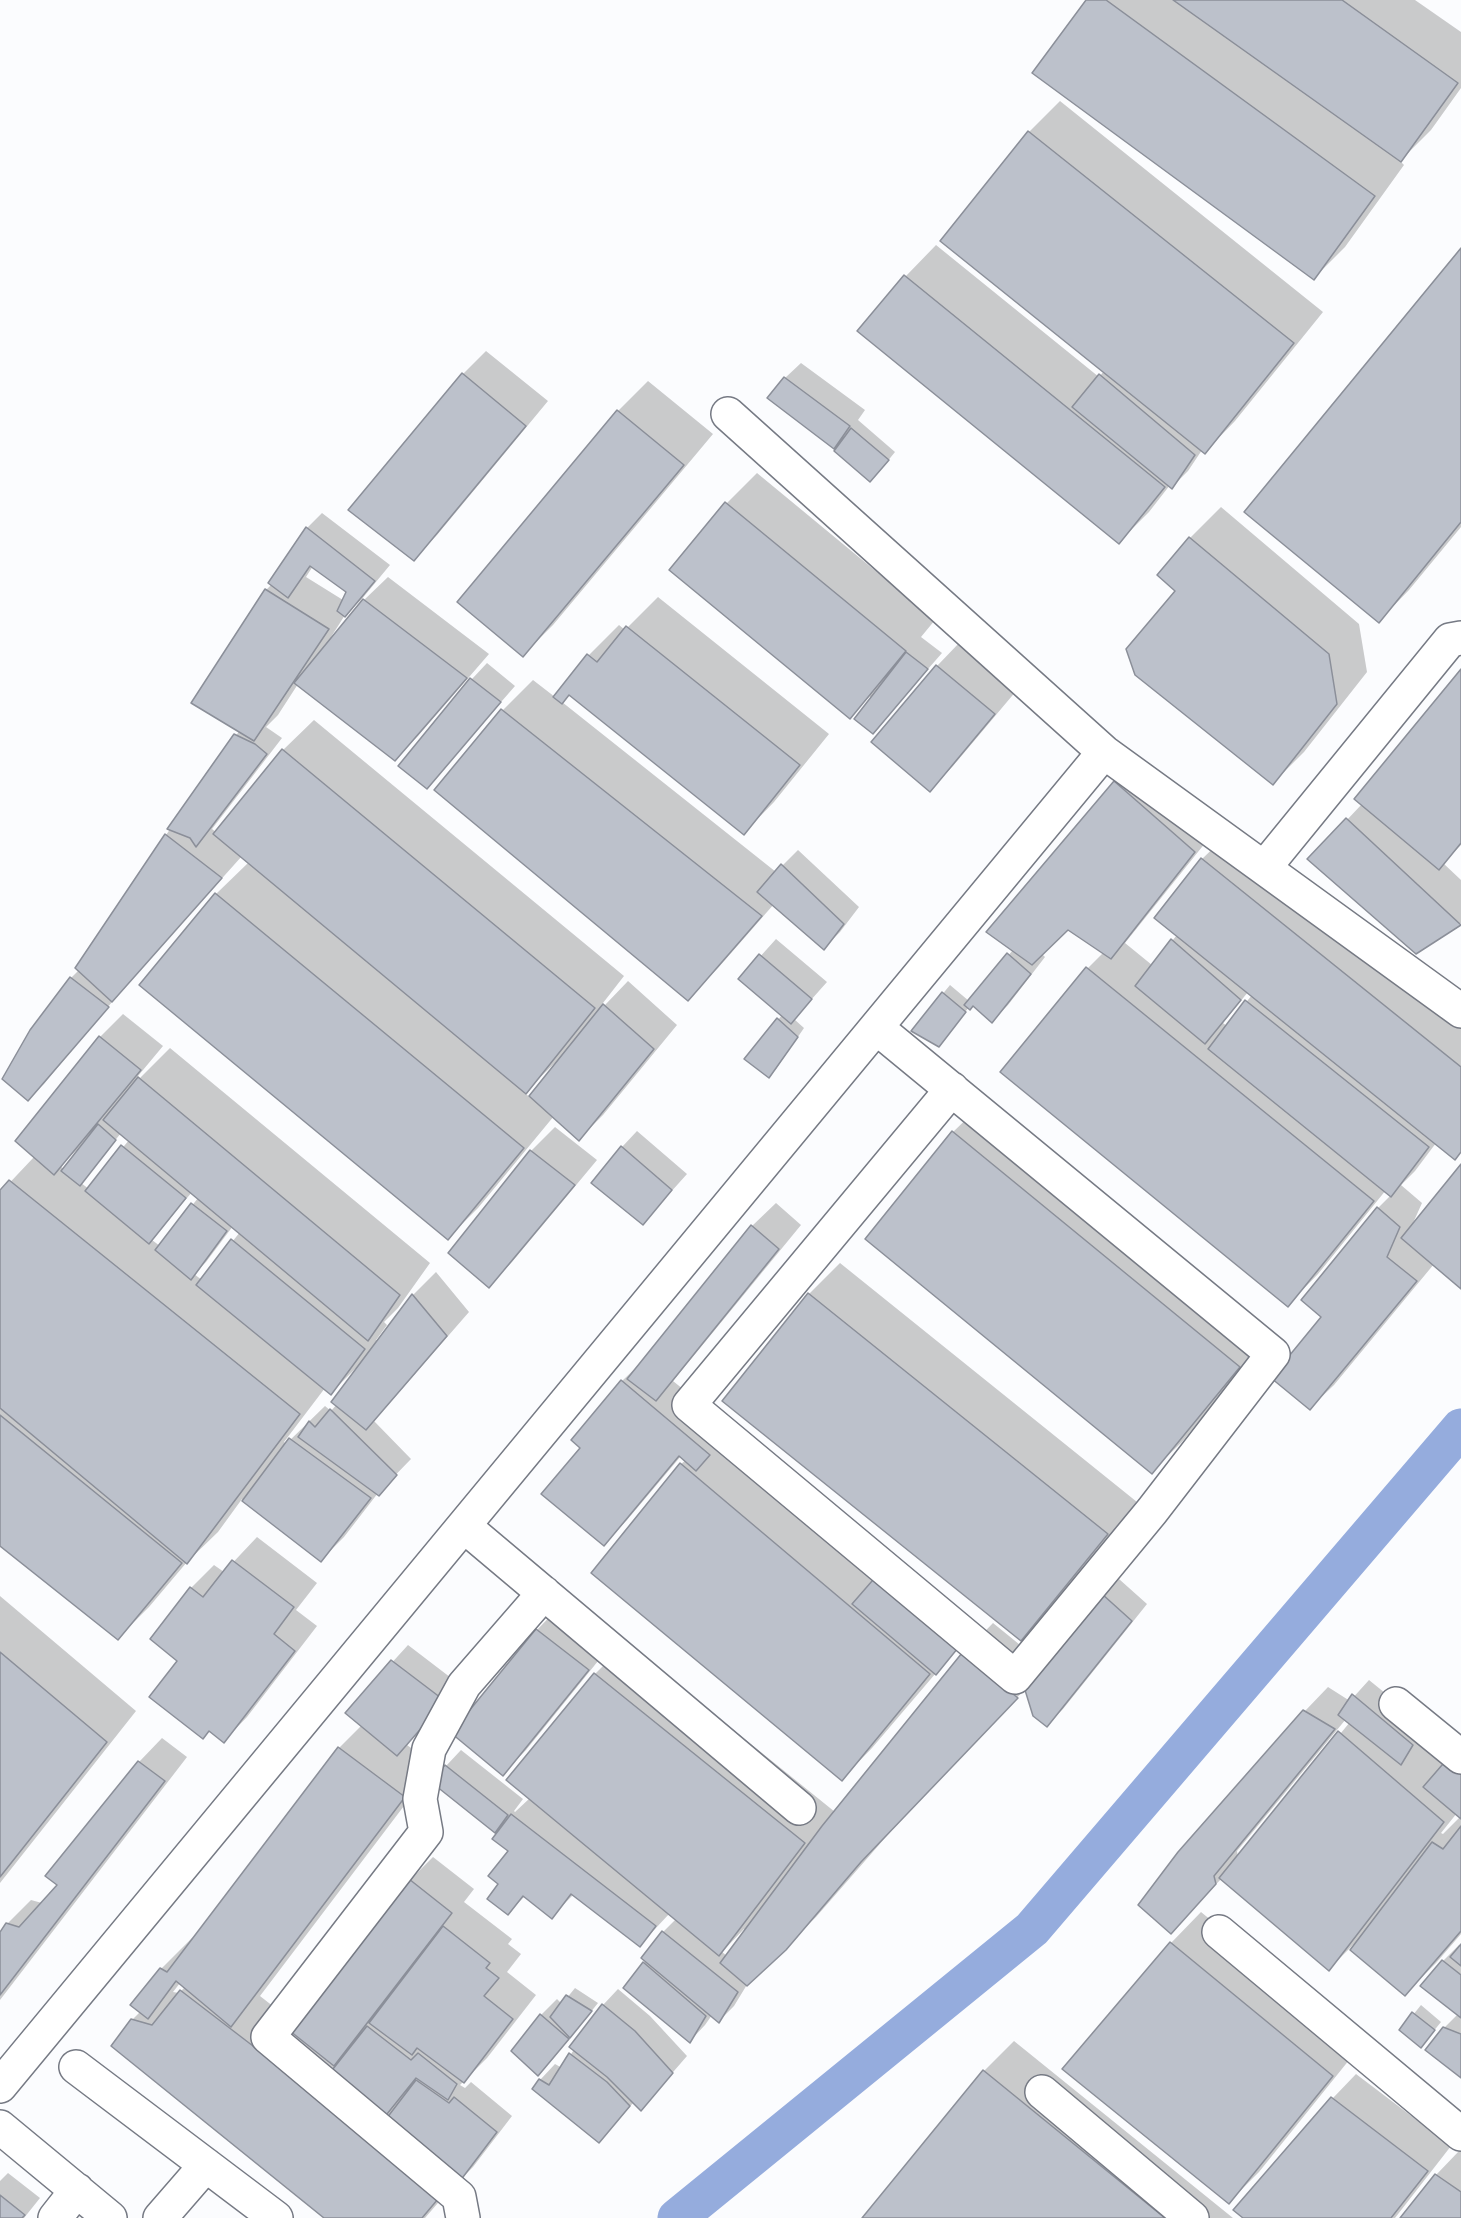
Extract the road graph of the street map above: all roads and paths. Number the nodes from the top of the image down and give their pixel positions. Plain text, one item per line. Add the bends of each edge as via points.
1 (728, 414) dead end
2 (1461, 638) edge
3 (1104, 752) junction
4 (1264, 868) junction
5 (1461, 1011) edge
6 (883, 1033) dead end
7 (952, 1089) junction
8 (464, 1526) junction
9 (544, 1593) junction
10 (1396, 1704) dead end
11 (1461, 1757) edge
12 (799, 1808) dead end
13 (1219, 1932) dead end
14 (76, 2067) dead end
15 (0, 2086) edge
16 (1042, 2092) dead end
17 (0, 2127) edge
18 (1461, 2134) edge
19 (206, 2165) junction
20 (77, 2190) junction
21 (55, 2218) edge
22 (110, 2218) edge
23 (160, 2218) edge
24 (276, 2218) edge
25 (463, 2218) edge
26 (1192, 2218) edge

1 - 3 street
2 - 4 street via 1450,640
3 - 4 street
3 - 8 street
4 - 5 street
6 - 7 street
7 - 7 street via 1273,1354 1015,1677 689,1406
8 - 9 street
8 - 15 street
9 - 12 street
9 - 25 street via 464,1685 429,1749 420,1799 426,1832 268,2037 459,2197
10 - 11 street
13 - 18 street
14 - 19 street
16 - 26 street
17 - 20 street
19 - 23 street
19 - 24 street
20 - 21 street
20 - 22 street

